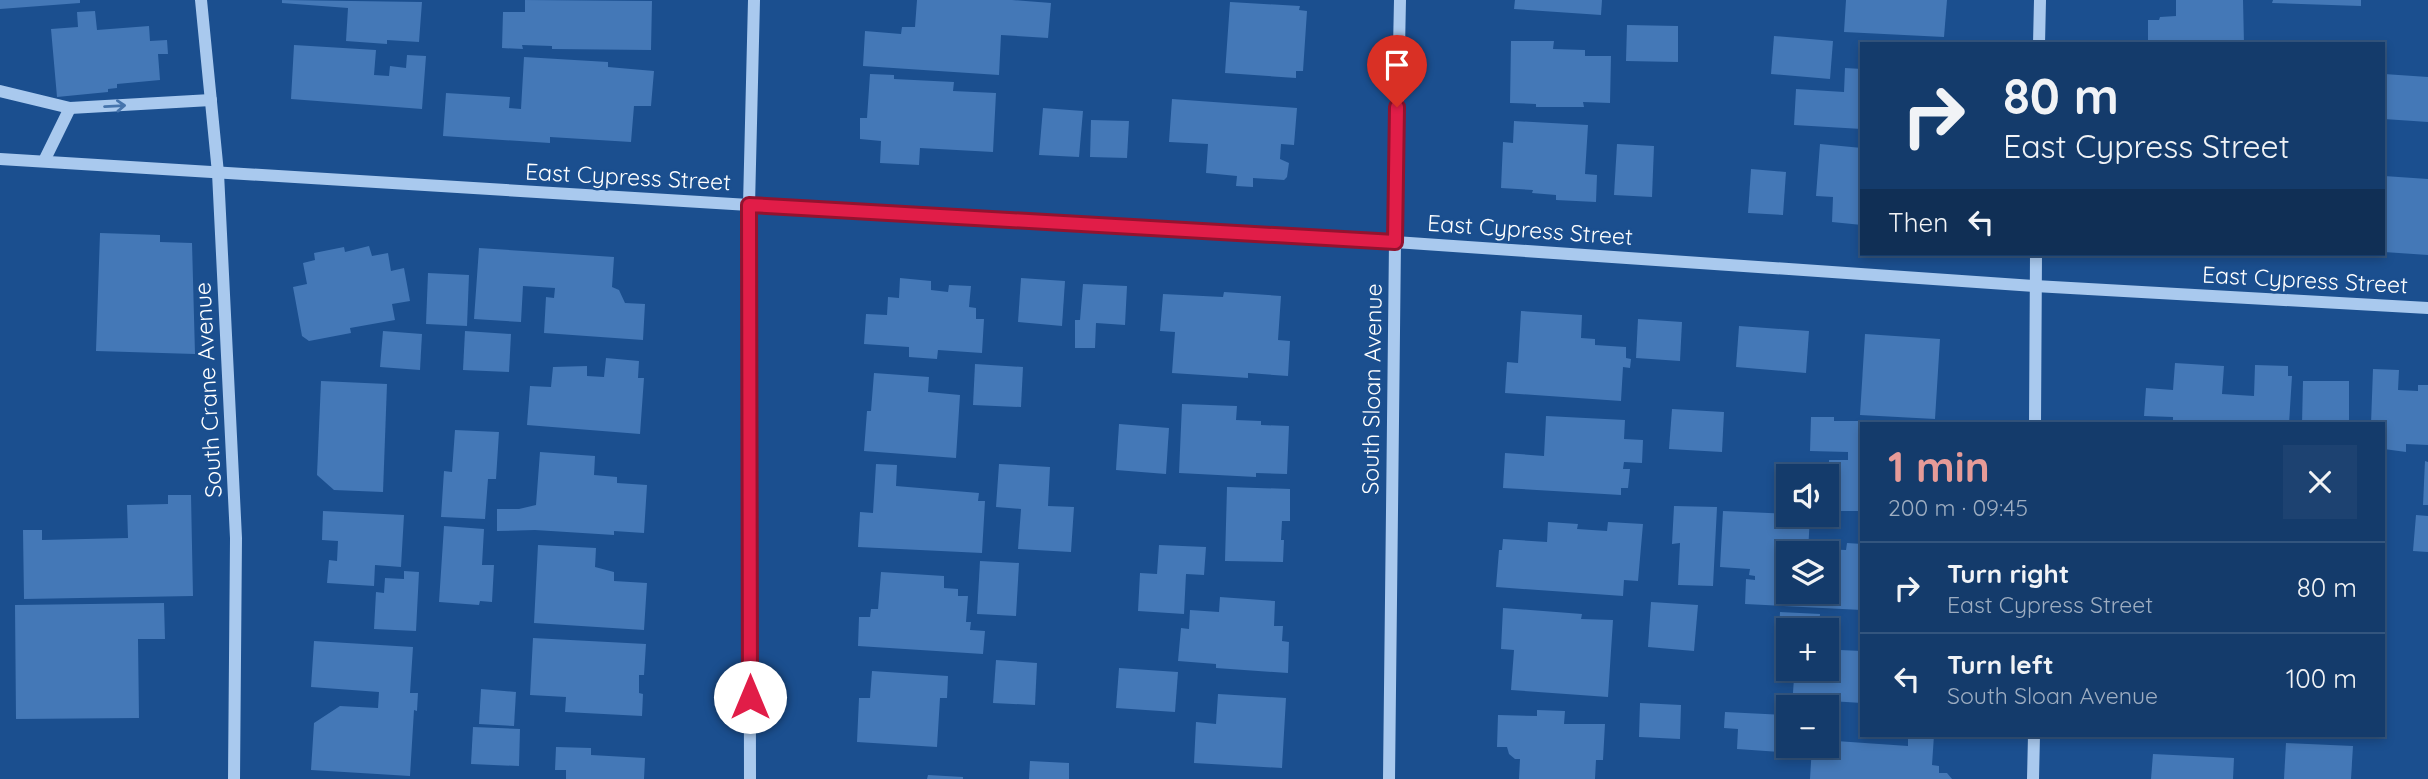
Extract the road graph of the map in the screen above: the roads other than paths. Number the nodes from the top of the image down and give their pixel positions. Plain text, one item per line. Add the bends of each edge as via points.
1 (201, 0) edge
2 (754, 0) edge
3 (1400, 0) edge
4 (2040, 0) edge
5 (2039, 42) edge
6 (0, 91) edge
7 (211, 100) junction
8 (70, 108) junction
9 (0, 159) edge
10 (44, 161) junction
11 (218, 173) junction
12 (749, 205) junction
13 (1395, 242) junction
14 (2036, 256) edge
15 (2035, 286) junction
16 (2428, 308) edge
17 (2035, 422) edge
18 (2034, 737) edge
19 (234, 779) edge
20 (750, 779) edge
21 (1390, 779) edge
22 (2034, 779) edge

1 - 7 street, South Crane Avenue
2 - 12 street
3 - 13 street, South Sloan Avenue
4 - 5 street
6 - 8 street
8 -> 7 street
7 - 11 street, South Crane Avenue
8 - 10 street
9 - 10 street, East Cypress Street
10 - 11 street, East Cypress Street
11 - 12 street, East Cypress Street
11 - 19 street, South Crane Avenue via 236,538
12 - 13 street, East Cypress Street
12 - 20 street
13 - 15 street, East Cypress Street
13 - 21 street, South Sloan Avenue
14 - 15 street
15 - 16 street, East Cypress Street
15 - 17 street
18 - 22 street

